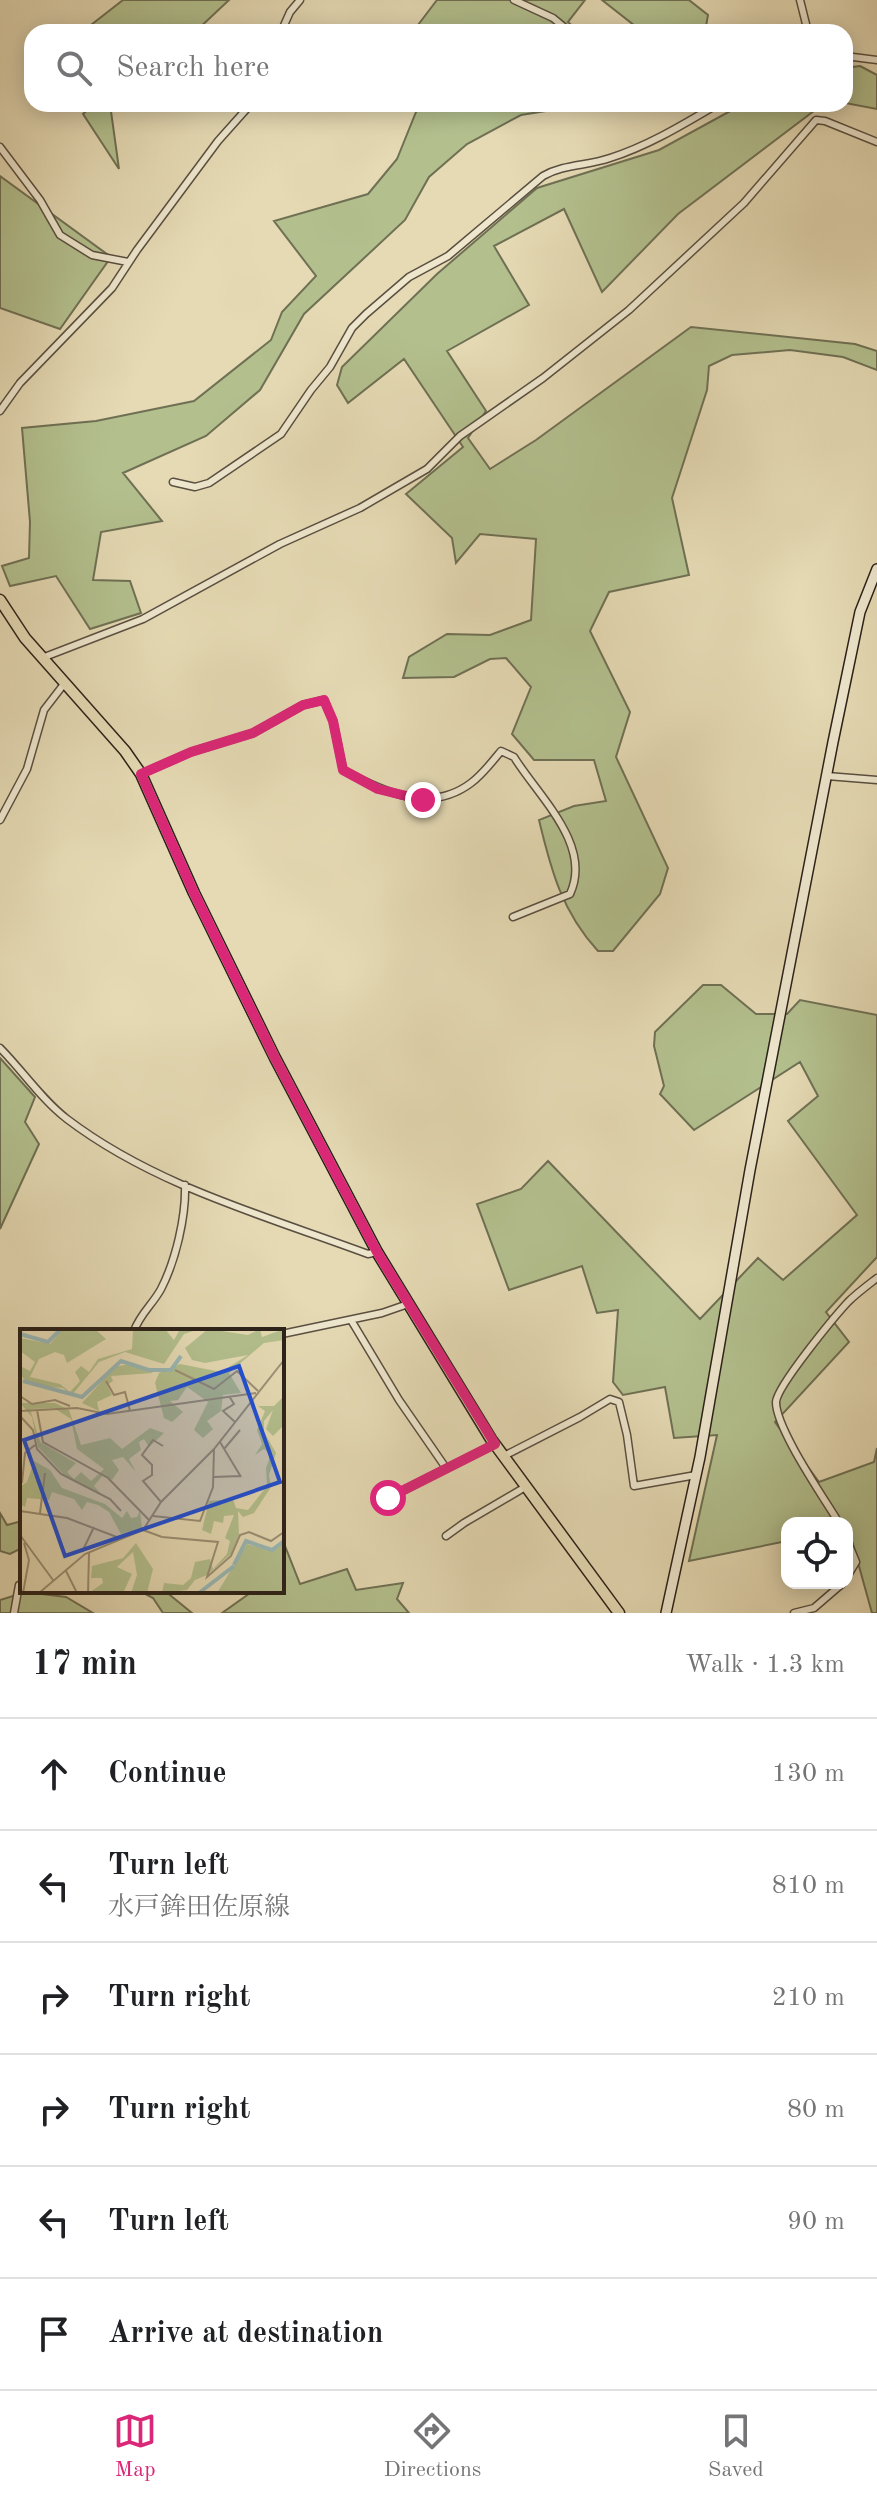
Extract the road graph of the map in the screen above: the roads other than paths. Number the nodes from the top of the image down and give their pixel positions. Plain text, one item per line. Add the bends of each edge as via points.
1 (300, 0) edge
2 (514, 0) edge
3 (800, 0) edge
4 (285, 24) edge
5 (560, 24) edge
6 (806, 24) edge
7 (853, 57) edge
8 (877, 60) edge
9 (244, 112) edge
10 (703, 112) edge
11 (877, 142) edge
12 (0, 147) edge
13 (128, 262) junction
14 (0, 411) edge
15 (173, 482) dead end
16 (877, 569) edge
17 (0, 600) edge
18 (42, 658) junction
19 (64, 684) junction
20 (141, 774) junction
21 (827, 776) junction
22 (877, 780) edge
23 (0, 820) edge
24 (513, 917) dead end
25 (0, 1048) edge
26 (185, 1185) junction
27 (377, 1252) junction
28 (877, 1278) edge
29 (408, 1304) junction
30 (351, 1320) junction
31 (135, 1329) edge
32 (284, 1334) edge
33 (495, 1444) junction
34 (504, 1456) junction
35 (446, 1468) junction
36 (696, 1475) junction
37 (527, 1486) junction
38 (388, 1498) dead end
39 (835, 1517) edge
40 (446, 1536) dead end
41 (19, 1585) dead end
42 (836, 1589) edge
43 (14, 1613) edge
44 (619, 1613) edge
45 (666, 1613) edge
46 (794, 1613) edge

1 - 4 street
2 - 5 street
3 - 6 street
7 - 8 street
9 - 13 street
10 - 15 street via 613,157 543,176 448,256 409,277 366,314 281,434 209,483 195,487
11 - 18 street via 816,120 744,203 629,310 460,436 427,469 143,619
12 - 13 street via 60,235 92,255
13 - 14 street via 112,288 20,383
16 - 21 street via 860,612
17 - 18 main road
18 - 19 main road
19 - 20 main road
19 - 23 street via 44,710 27,769
20 - 24 street via 324,700 343,770 409,798 451,796 473,782 501,751 514,757 570,837 577,862 570,894
20 - 27 main road via 194,893
21 - 22 street
21 - 36 street
25 - 26 street via 64,1116 121,1154
26 - 27 street via 368,1254
26 - 31 street via 181,1229 162,1287
27 - 29 main road
28 - 39 street via 849,1301 801,1361 776,1403 788,1436
29 - 30 street
29 - 33 main road
30 - 32 street
30 - 35 street
33 - 34 main road
33 - 35 street
34 - 36 street via 610,1399 619,1402 634,1486
34 - 37 main road
35 - 38 street
36 - 45 street
37 - 40 street
37 - 44 main road
41 - 43 street
42 - 46 street via 814,1608

